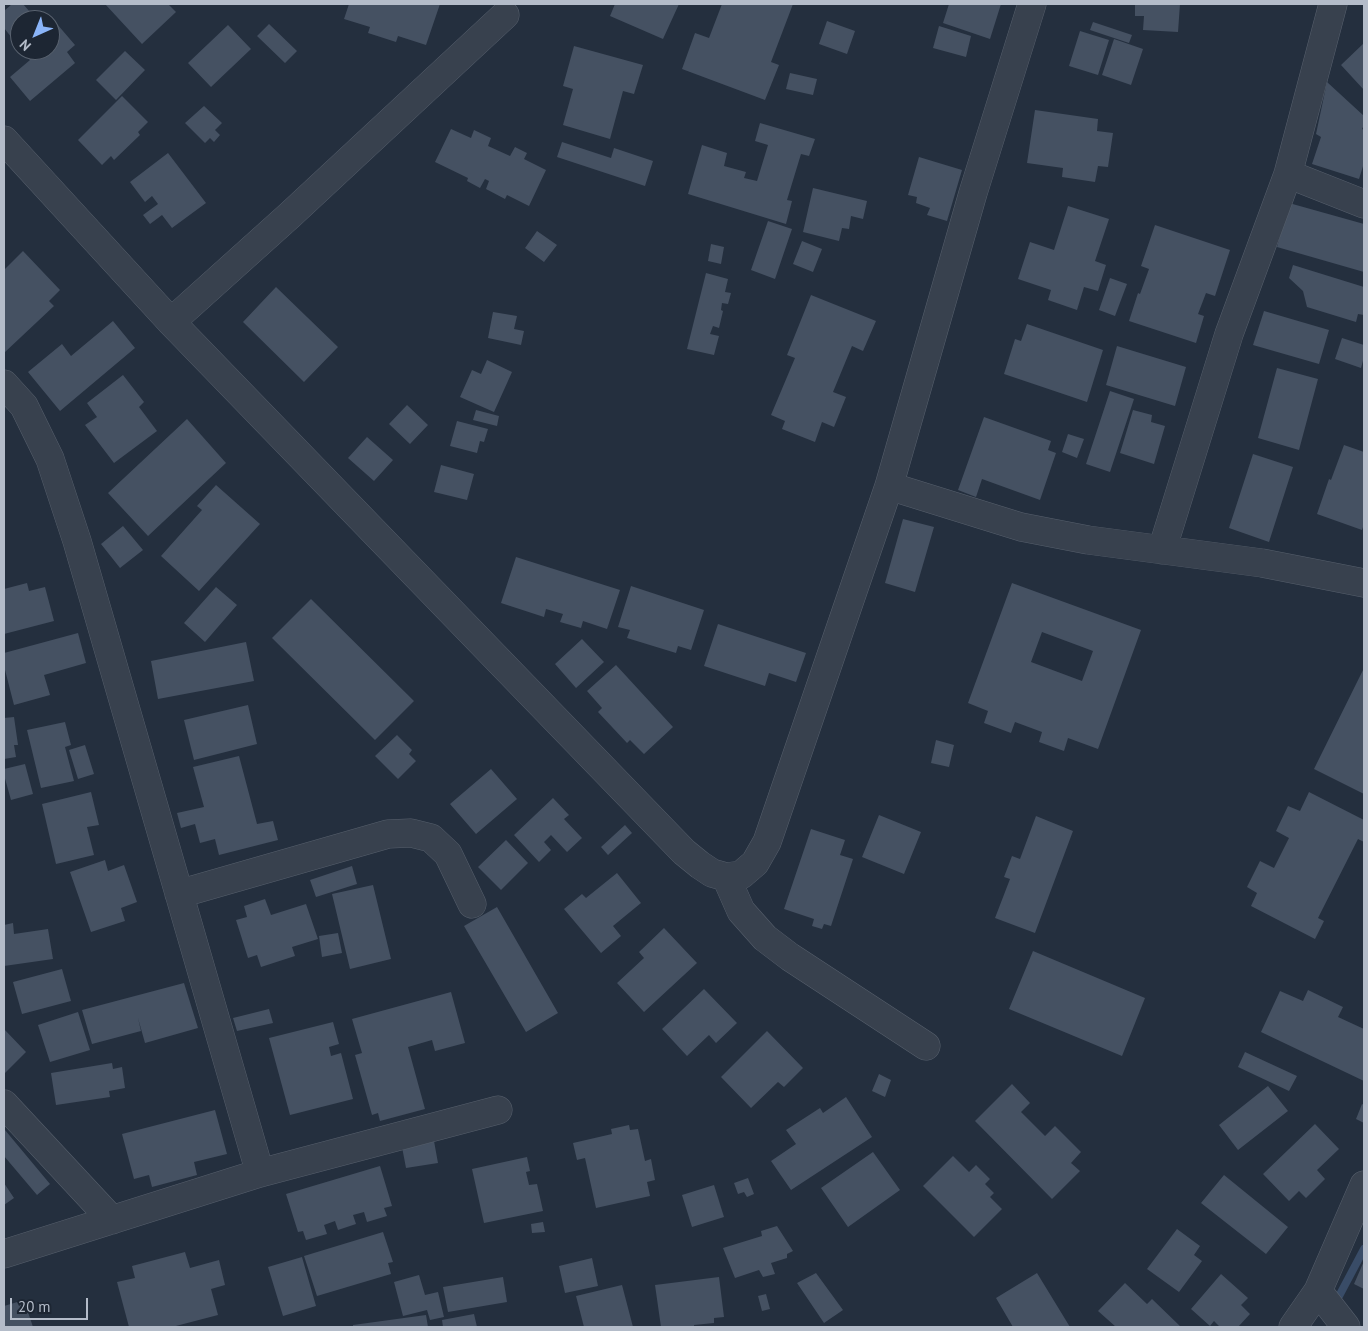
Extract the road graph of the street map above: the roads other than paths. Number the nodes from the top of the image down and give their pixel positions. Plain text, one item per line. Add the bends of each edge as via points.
1 (1032, 4) edge
2 (1333, 4) edge
3 (505, 15) dead end
4 (4, 140) edge
5 (1288, 174) junction
6 (1364, 204) edge
7 (171, 322) junction
8 (4, 384) edge
9 (888, 486) junction
10 (1162, 550) junction
11 (1364, 584) edge
12 (726, 877) junction
13 (179, 894) junction
14 (472, 904) dead end
15 (926, 1046) dead end
16 (4, 1104) edge
17 (498, 1110) dead end
18 (260, 1174) junction
19 (1364, 1185) edge
20 (112, 1220) junction
21 (4, 1254) edge
22 (1318, 1291) junction
23 (1293, 1327) edge
24 (1346, 1327) edge

1 - 9 street
2 - 5 street
3 - 7 street
4 - 7 street
5 - 6 street
5 - 10 street via 1229,334
7 - 12 street via 684,852 700,866
8 - 13 street via 24,406 50,459 77,541
9 - 10 street via 1021,527
9 - 12 street via 767,842 755,863 742,875
10 - 11 street via 1262,563
12 - 15 street via 741,911 765,938
13 - 14 street via 388,834 411,833 431,838 448,854
13 - 18 street
16 - 20 street
17 - 18 street
18 - 20 street
19 - 22 street
20 - 21 street
22 - 23 street
22 - 24 street

